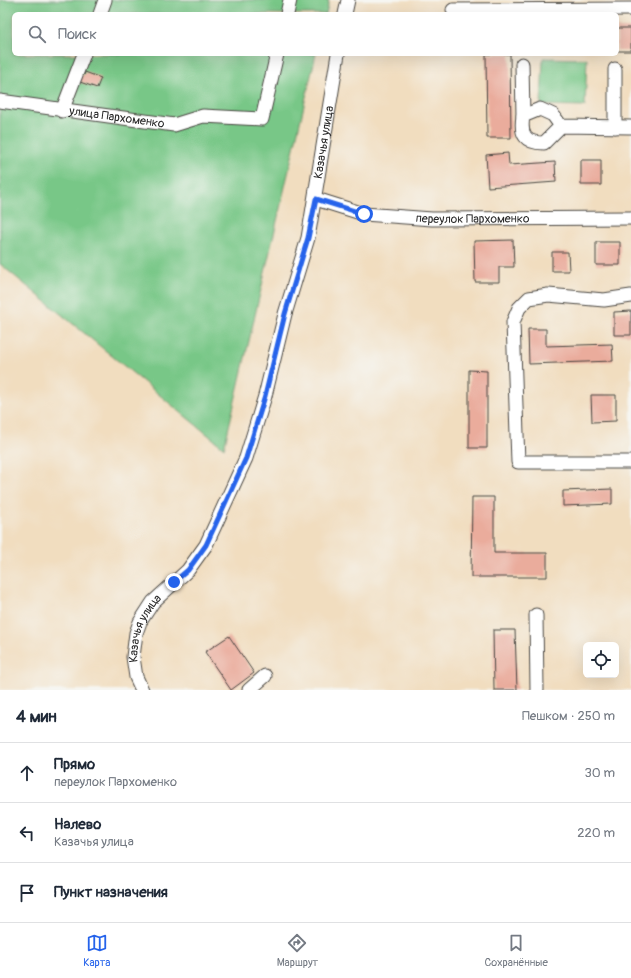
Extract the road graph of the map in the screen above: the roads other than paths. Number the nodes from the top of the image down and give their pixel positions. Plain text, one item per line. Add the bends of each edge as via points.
1 (105, 0) edge
2 (290, 0) edge
3 (348, 0) edge
4 (537, 5) edge
5 (631, 9) edge
6 (453, 10) dead end
7 (101, 12) edge
8 (287, 12) edge
9 (346, 12) edge
10 (83, 56) edge
11 (277, 56) edge
12 (338, 56) edge
13 (522, 64) dead end
14 (615, 69) dead end
15 (0, 101) edge
16 (62, 111) junction
17 (523, 116) junction
18 (561, 126) junction
19 (615, 127) junction
20 (631, 127) edge
21 (316, 199) junction
22 (631, 218) edge
23 (631, 296) edge
24 (631, 462) edge
25 (536, 614) dead end
26 (265, 676) dead end
27 (142, 690) edge
28 (249, 690) edge
29 (537, 690) edge

1 - 7 street
2 - 8 street
3 - 9 street
4 - 5 street
4 - 6 street
10 - 16 street
11 - 16 street, улица Пархоменко via 262,119 203,116 174,126
12 - 21 street, Казачья улица
13 - 17 street
14 - 19 street
15 - 16 street, улица Пархоменко
17 - 18 street via 540,109 553,115
17 - 18 street via 521,126 527,139 533,143 544,143
18 - 19 street
19 - 20 street
21 - 22 street, переулок Пархоменко via 364,214 432,219
21 - 27 street, Казачья улица via 308,238 246,458 206,545 188,570 154,602 140,622 136,633 133,657 136,677
23 - 24 street via 604,300 548,295 529,298 519,308 514,322 518,462
25 - 29 street
26 - 28 street

